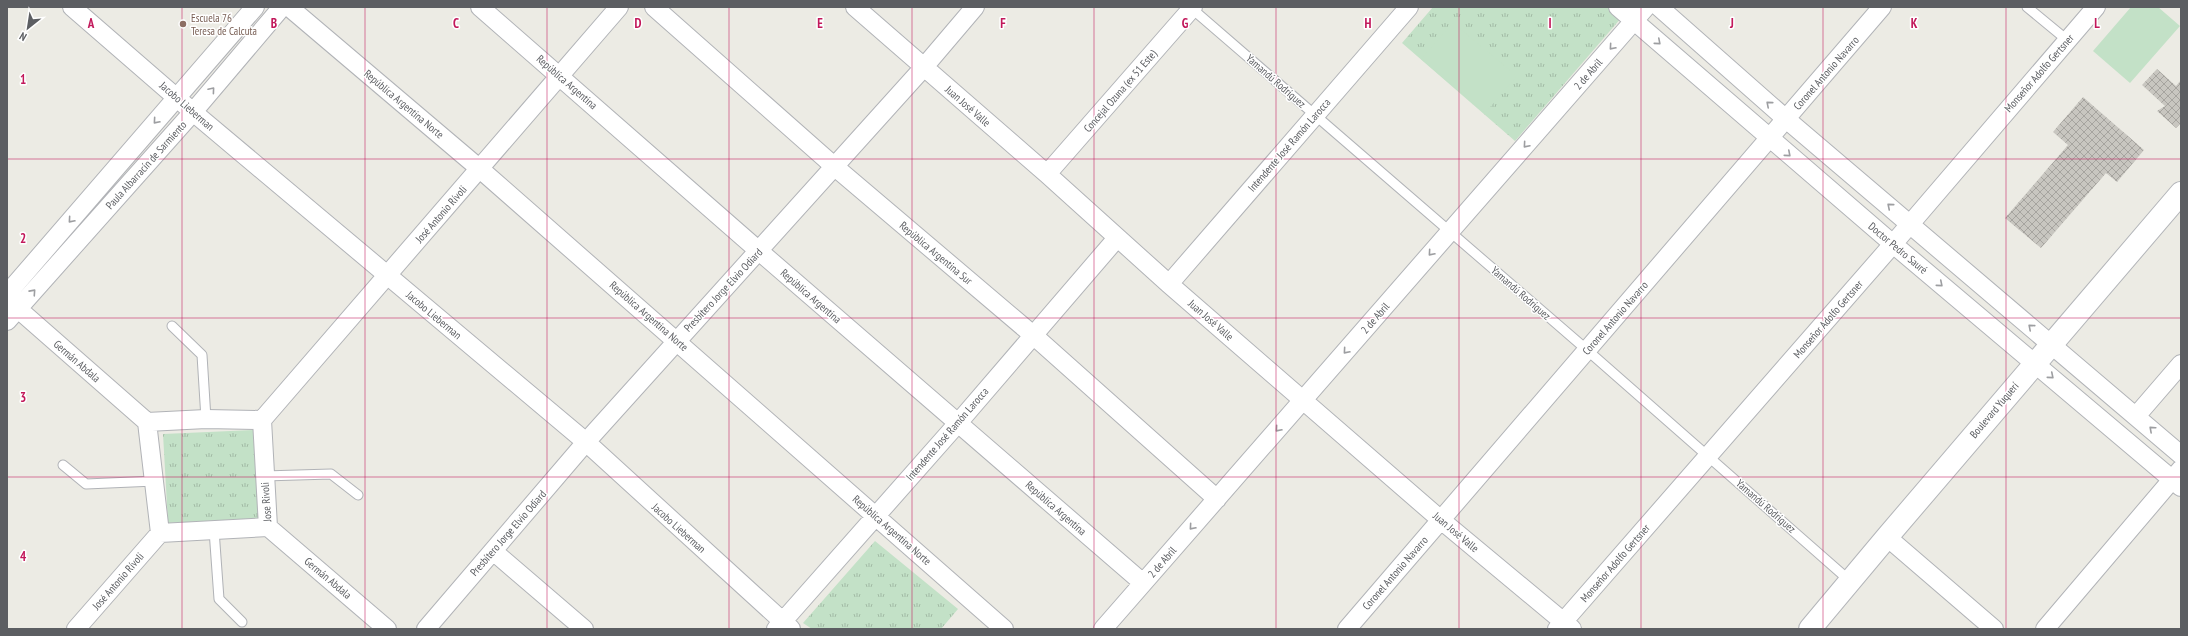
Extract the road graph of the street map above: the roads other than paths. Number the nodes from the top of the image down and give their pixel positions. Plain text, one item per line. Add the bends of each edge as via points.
1 (72, 7) edge
2 (255, 7) edge
3 (282, 7) edge
4 (289, 7) edge
5 (480, 7) edge
6 (619, 7) edge
7 (654, 7) edge
8 (855, 7) edge
9 (975, 7) edge
10 (1192, 7) edge
11 (1409, 7) edge
12 (1618, 7) edge
13 (1646, 7) edge
14 (1659, 7) edge
15 (1882, 7) edge
16 (2027, 7) edge
17 (2096, 7) edge
18 (1634, 21) junction
19 (2067, 40) junction
20 (924, 67) junction
21 (560, 76) junction
22 (177, 98) junction
23 (193, 112) junction
24 (1315, 115) junction
25 (1786, 119) junction
26 (1770, 138) junction
27 (835, 167) junction
28 (480, 169) junction
29 (1047, 174) junction
30 (2181, 193) edge
31 (1910, 223) junction
32 (1450, 232) junction
33 (1117, 238) junction
34 (1893, 244) junction
35 (759, 251) junction
36 (387, 276) junction
37 (1169, 284) junction
38 (7, 294) edge
39 (11, 310) edge
40 (172, 326) dead end
41 (1033, 335) junction
42 (677, 340) junction
43 (2051, 344) junction
44 (1587, 350) junction
45 (2035, 363) junction
46 (2181, 364) edge
47 (1303, 399) junction
48 (2137, 415) junction
49 (206, 420) junction
50 (262, 420) junction
51 (147, 422) junction
52 (958, 423) junction
53 (586, 442) junction
54 (1708, 455) junction
55 (2181, 455) edge
56 (63, 465) dead end
57 (264, 476) junction
58 (2178, 478) edge
59 (155, 481) junction
60 (358, 495) dead end
61 (1217, 499) junction
62 (876, 516) junction
63 (1441, 520) junction
64 (268, 527) junction
65 (214, 530) junction
66 (160, 533) junction
67 (1887, 536) junction
68 (493, 551) junction
69 (1851, 582) junction
70 (1143, 583) junction
71 (242, 622) dead end
72 (783, 627) edge
73 (1564, 627) edge
74 (76, 629) edge
75 (387, 629) edge
76 (426, 629) edge
77 (584, 629) edge
78 (1004, 629) edge
79 (1103, 629) edge
80 (1347, 629) edge
81 (1810, 629) edge
82 (1994, 629) edge
83 (2045, 629) edge

1 - 22 street, Jacobo Lieberman
2 - 22 street, Paula Albarracín de Sarmiento
23 -> 3 street, Paula Albarracín de Sarmiento
4 - 28 street, República Argentina Norte
5 - 21 street, República Argentina
6 - 21 street, José Antonio Rívoli
7 - 27 street, República Argentina Sur
8 - 20 street, Juan José Valle
9 - 20 street, Presbítero Jorge Elvio Odiard
10 - 24 lane, Yamandú Rodríguez
10 - 29 street, Concejal Ozuna (ex 51 Este)
11 - 24 street, Intendente José Ramón Larocca
12 - 18 street, Doctor Pedro Sauré
13 - 18 street, 2 de Abril
25 -> 14 street
15 - 25 street, Coronel Antonio Navarro
16 - 19 lane
17 - 19 street, Monseñor Adolfo Gertsner
18 -> 26 street, Doctor Pedro Sauré
18 -> 32 street, 2 de Abril
19 - 31 street, Monseñor Adolfo Gertsner
20 - 27 street, Presbítero Jorge Elvio Odiard
20 - 29 street, Juan José Valle
21 - 28 street, José Antonio Rívoli
21 - 35 street, República Argentina
22 - 23 street, Jacobo Lieberman
22 -> 38 street, Paula Albarracín de Sarmiento
23 - 36 street, Jacobo Lieberman
39 -> 23 street, Paula Albarracín de Sarmiento
24 - 32 lane, Yamandú Rodríguez
24 - 37 street, Intendente José Ramón Larocca
25 - 26 street, Coronel Antonio Navarro
31 -> 25 street
26 -> 34 street, Doctor Pedro Sauré
26 - 44 street, Coronel Antonio Navarro
27 - 35 street, Presbítero Jorge Elvio Odiard
27 - 41 street, República Argentina Sur
28 - 36 street, José Antonio Rívoli
28 - 42 street, República Argentina Norte
29 - 33 street, Juan José Valle
30 - 43 street, Boulevard Yuquerí
31 - 34 street, Monseñor Adolfo Gertsner
43 -> 31 street
32 - 44 lane, Yamandú Rodríguez
32 -> 47 street, 2 de Abril
33 - 37 street, Juan José Valle
33 - 41 street, Intendente José Ramón Larocca
34 -> 45 street, Doctor Pedro Sauré
34 - 54 street, Monseñor Adolfo Gertsner
35 - 42 street, Presbítero Jorge Elvio Odiard
35 - 52 street, República Argentina
36 - 50 street, José Antonio Rívoli
36 - 53 street, Jacobo Lieberman
37 - 47 street, Juan José Valle
39 - 51 street, Germán Abdala
40 - 49 lane via 202,355
41 - 52 street, Intendente José Ramón Larocca
41 - 61 street, República Argentina Sur
42 - 53 street, Presbítero Jorge Elvio Odiard
42 - 62 street, República Argentina Norte
43 - 45 street, Boulevard Yuquerí
43 - 48 street
44 - 54 lane, Yamandú Rodríguez
44 - 63 street, Coronel Antonio Navarro
45 -> 58 street, Doctor Pedro Sauré
45 - 67 street, Boulevard Yuquerí
46 - 48 street
47 -> 61 street, 2 de Abril
47 - 63 street, Juan José Valle
55 -> 48 street
49 - 50 street
49 - 51 street
50 - 57 street, Jose Rivoli
51 - 59 street
52 - 62 street, Intendente José Ramón Larocca
52 - 70 street, República Argentina
53 - 68 street, Presbítero Jorge Elvio Odiard
53 - 72 street, Jacobo Lieberman
54 - 69 lane, Yamandú Rodríguez
54 - 73 street, Monseñor Adolfo Gertsner
56 - 59 lane via 86,484
57 - 60 lane via 331,474
57 - 64 street, Jose Rivoli
58 - 83 street
59 - 66 street
61 -> 70 street, 2 de Abril
62 - 72 street, Intendente José Ramón Larocca
62 - 78 street, República Argentina Norte
63 - 73 street, Juan José Valle
63 - 80 street, Coronel Antonio Navarro
64 - 65 street, Jose Rivoli
64 - 75 street, Germán Abdala
65 - 66 street, Jose Rivoli
65 - 71 lane via 219,599
66 - 74 street, José Antonio Rívoli
67 - 69 street, Boulevard Yuquerí
67 - 82 street
68 - 76 street, Presbítero Jorge Elvio Odiard
68 - 77 street
69 - 81 street, Boulevard Yuquerí
70 - 79 street, 2 de Abril

